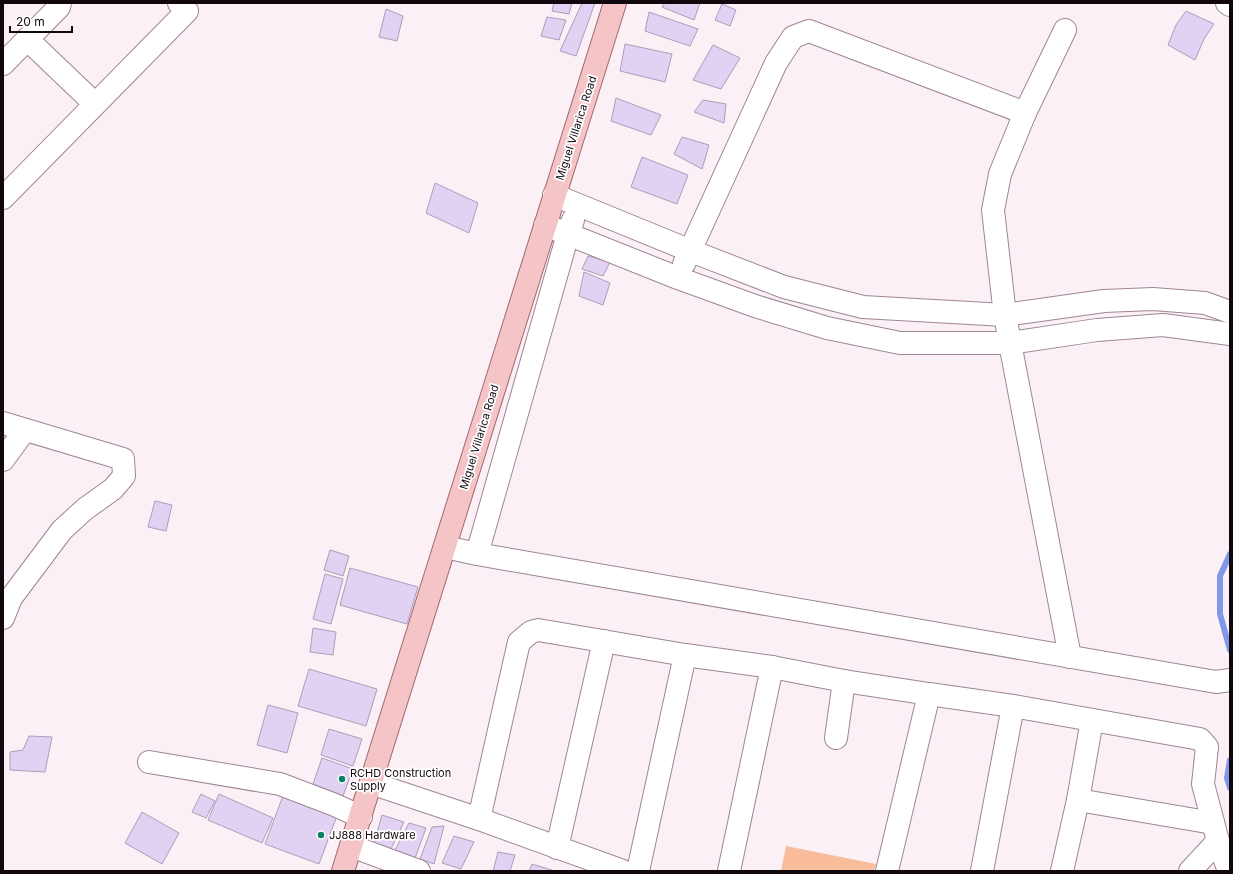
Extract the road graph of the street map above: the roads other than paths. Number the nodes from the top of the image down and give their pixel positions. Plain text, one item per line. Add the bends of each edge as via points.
1 (179, 3) edge
2 (615, 3) edge
3 (1227, 3) edge
4 (63, 4) edge
5 (1230, 5) edge
6 (1065, 30) dead end
7 (27, 39) junction
8 (3, 64) edge
9 (95, 104) junction
10 (1025, 113) junction
11 (554, 195) junction
12 (3, 198) edge
13 (578, 205) junction
14 (545, 225) junction
15 (568, 234) junction
16 (691, 251) junction
17 (678, 278) junction
18 (1230, 312) edge
19 (1005, 315) junction
20 (1230, 334) edge
21 (1010, 344) junction
22 (3, 424) edge
23 (25, 430) junction
24 (3, 460) edge
25 (445, 546) junction
26 (477, 554) junction
27 (7, 596) edge
28 (3, 618) edge
29 (604, 641) junction
30 (685, 655) junction
31 (1070, 657) junction
32 (772, 667) junction
33 (1230, 680) edge
34 (844, 681) junction
35 (929, 694) junction
36 (1013, 706) junction
37 (1092, 720) junction
38 (836, 738) dead end
39 (149, 762) dead end
40 (371, 783) junction
41 (1078, 800) junction
42 (361, 817) junction
43 (479, 819) junction
44 (1216, 832) junction
45 (351, 846) junction
46 (557, 848) junction
47 (344, 871) edge
48 (419, 871) edge
49 (623, 871) edge
50 (638, 871) edge
51 (729, 871) edge
52 (887, 871) edge
53 (982, 871) edge
54 (1062, 871) edge
55 (1190, 871) edge
56 (1229, 871) edge

1 - 9 street via 187,11
2 - 11 main road, Miguel Villarica Road
3 - 5 street
4 - 7 street
6 - 10 street
7 - 8 street
7 - 9 street
9 - 12 street
10 - 16 street via 809,31 793,37 776,63
10 - 19 street via 1000,174 993,210
11 - 13 street
11 - 14 main road, Miguel Villarica Road
13 - 15 street
13 - 16 street
14 - 15 street
14 - 25 main road, Miguel Villarica Road
15 - 17 street
15 - 26 street
16 - 17 street
16 - 19 street via 784,287 863,307
17 - 21 street via 755,306 827,328 900,343
18 - 19 street via 1205,303 1153,298 1104,301
19 - 21 street
20 - 21 street via 1164,325 1097,330
21 - 31 street
22 - 23 street
23 - 24 street
23 - 27 street via 123,459 124,476 113,489 62,530
25 - 26 street
25 - 40 main road, Miguel Villarica Road
26 - 31 street
27 - 28 street
29 - 30 street
29 - 43 street via 538,630 530,632 519,642
29 - 46 street
30 - 32 street
30 - 50 street
31 - 33 street via 1216,682
32 - 34 street
32 - 51 street
34 - 35 street
34 - 38 street
35 - 36 street
35 - 52 street
36 - 37 street
36 - 53 street
37 - 41 street
37 - 44 street via 1200,739 1207,747 1202,784
39 - 42 street via 280,784
40 - 42 main road, Miguel Villarica Road
40 - 43 street
41 - 44 street
41 - 54 street
42 - 45 main road, Miguel Villarica Road
43 - 46 street
44 - 55 street
44 - 56 street
45 - 47 main road, Miguel Villarica Road
45 - 48 street
46 - 49 street

